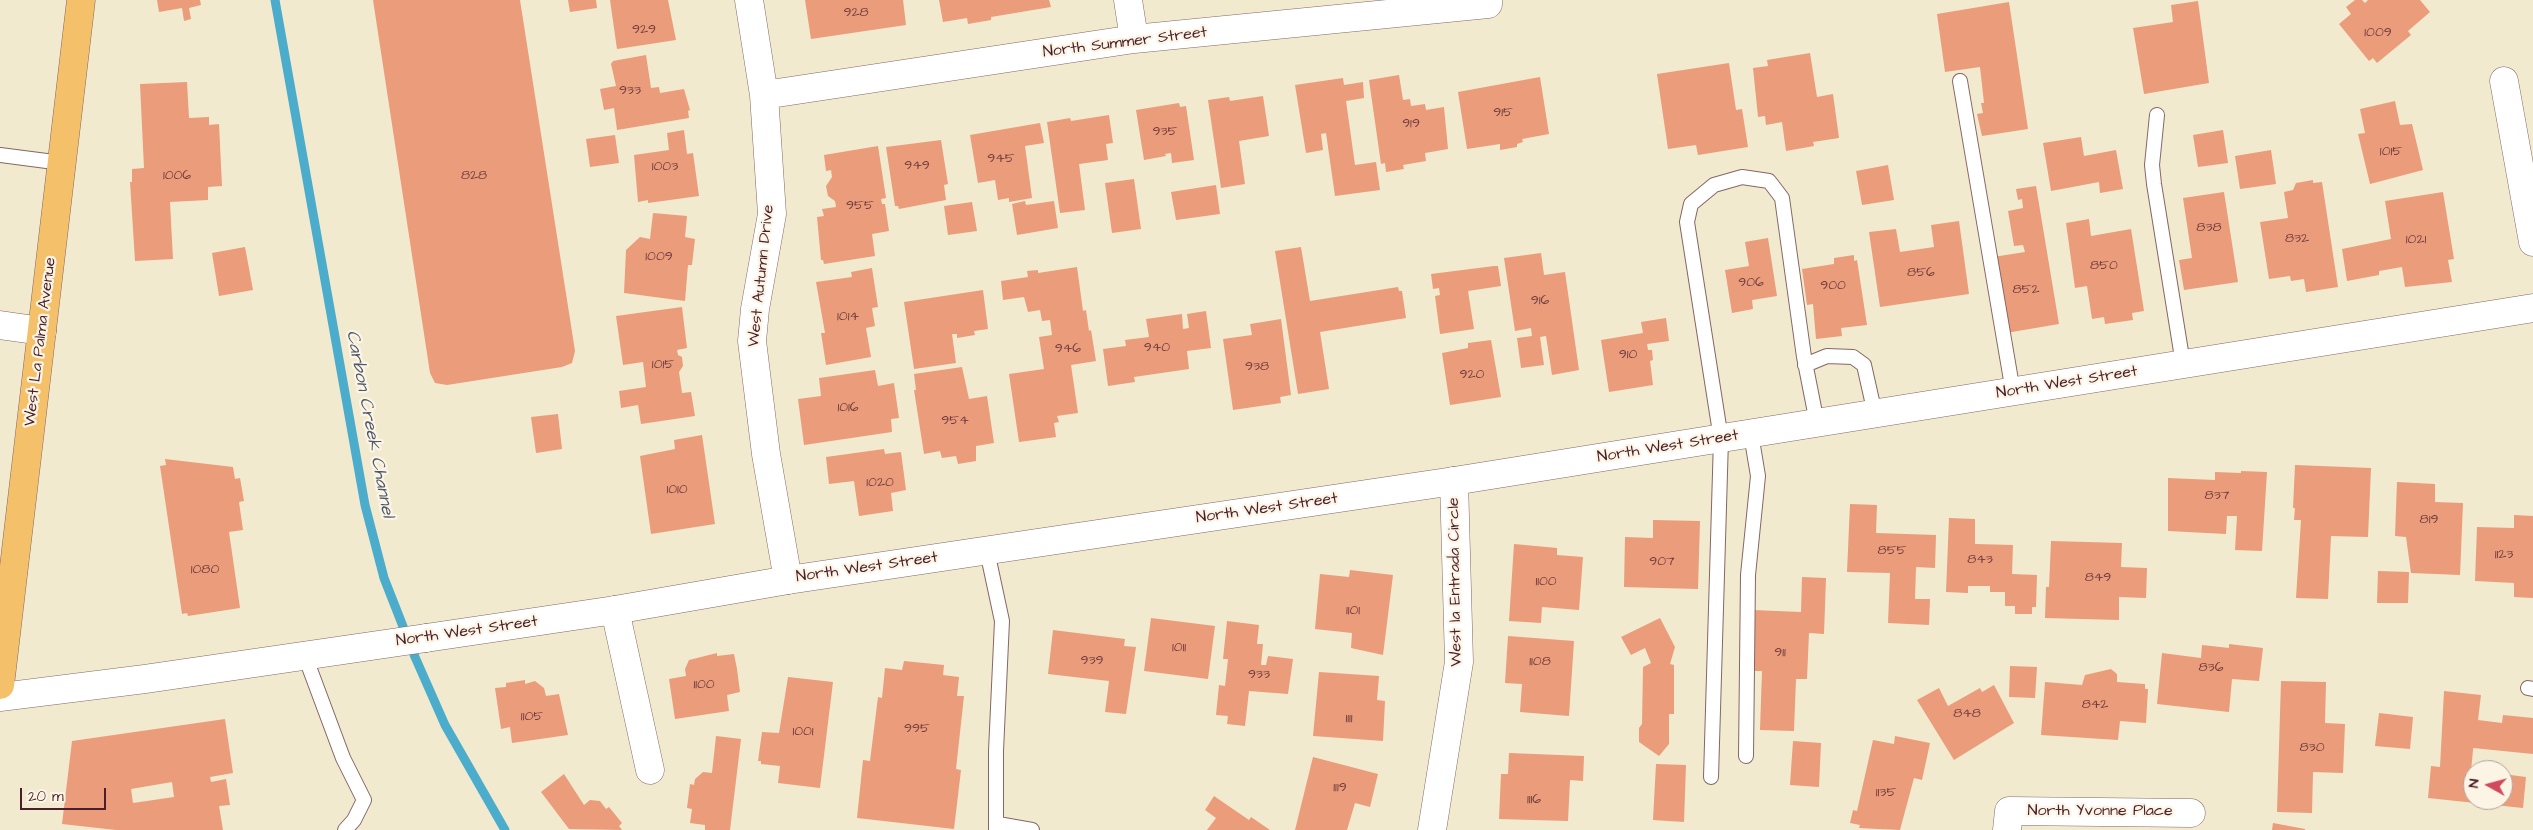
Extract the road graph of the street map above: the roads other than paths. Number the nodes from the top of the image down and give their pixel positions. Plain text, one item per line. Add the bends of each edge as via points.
1 (81, 0) edge
2 (749, 0) edge
3 (1128, 0) edge
4 (1488, 2) edge
5 (1134, 39) junction
6 (1960, 81) dead end
7 (2504, 81) dead end
8 (764, 96) junction
9 (2157, 115) dead end
10 (0, 155) edge
11 (62, 163) junction
12 (2533, 242) edge
13 (2533, 308) edge
14 (0, 325) edge
15 (42, 331) junction
16 (2183, 364) junction
17 (1805, 365) junction
18 (2013, 392) junction
19 (1875, 414) junction
20 (1817, 423) junction
21 (1751, 434) junction
22 (1721, 439) junction
23 (1454, 481) junction
24 (987, 550) junction
25 (8, 556) edge
26 (788, 580) junction
27 (615, 610) junction
28 (305, 656) junction
29 (0, 685) edge
30 (0, 697) edge
31 (1746, 756) dead end
32 (650, 770) dead end
33 (1710, 777) dead end
34 (2191, 813) dead end
35 (2008, 821) edge
36 (997, 827) edge
37 (345, 830) edge
38 (1032, 830) edge
39 (1432, 830) edge

1 - 11 main road, West La Palma Avenue
2 - 8 street, West Autumn Drive
3 - 5 street
4 - 5 street, North Summer Street
5 - 8 street, North Summer Street
6 - 18 lane
7 - 12 street
8 - 26 street, West Autumn Drive via 772,214 752,341 766,454
9 - 16 lane via 2152,165
10 - 11 lane
11 - 15 main road, West La Palma Avenue
13 - 16 street, North West Street
14 - 15 street
15 - 25 main road, West La Palma Avenue
16 - 18 street, North West Street
17 - 19 lane via 1826,356 1853,357 1864,365
17 - 20 lane
17 - 22 lane via 1782,198 1769,181 1742,177 1714,185 1691,204 1687,222
18 - 19 street, North West Street
19 - 20 street, North West Street
20 - 21 street, North West Street
21 - 22 street, North West Street
21 - 31 lane via 1758,476 1748,575
22 - 23 street, North West Street
22 - 33 lane
23 - 24 street, North West Street
23 - 39 street, West la Entrada Circle via 1459,662
24 - 26 street, North West Street
24 - 36 lane via 1002,621 996,751
25 - 29 main road, West La Palma Avenue
26 - 27 street, North West Street
27 - 28 street, North West Street
27 - 32 street
28 - 30 street, North West Street
28 - 37 lane via 343,758 364,800
34 - 35 street, North Yvonne Place
36 - 38 lane

